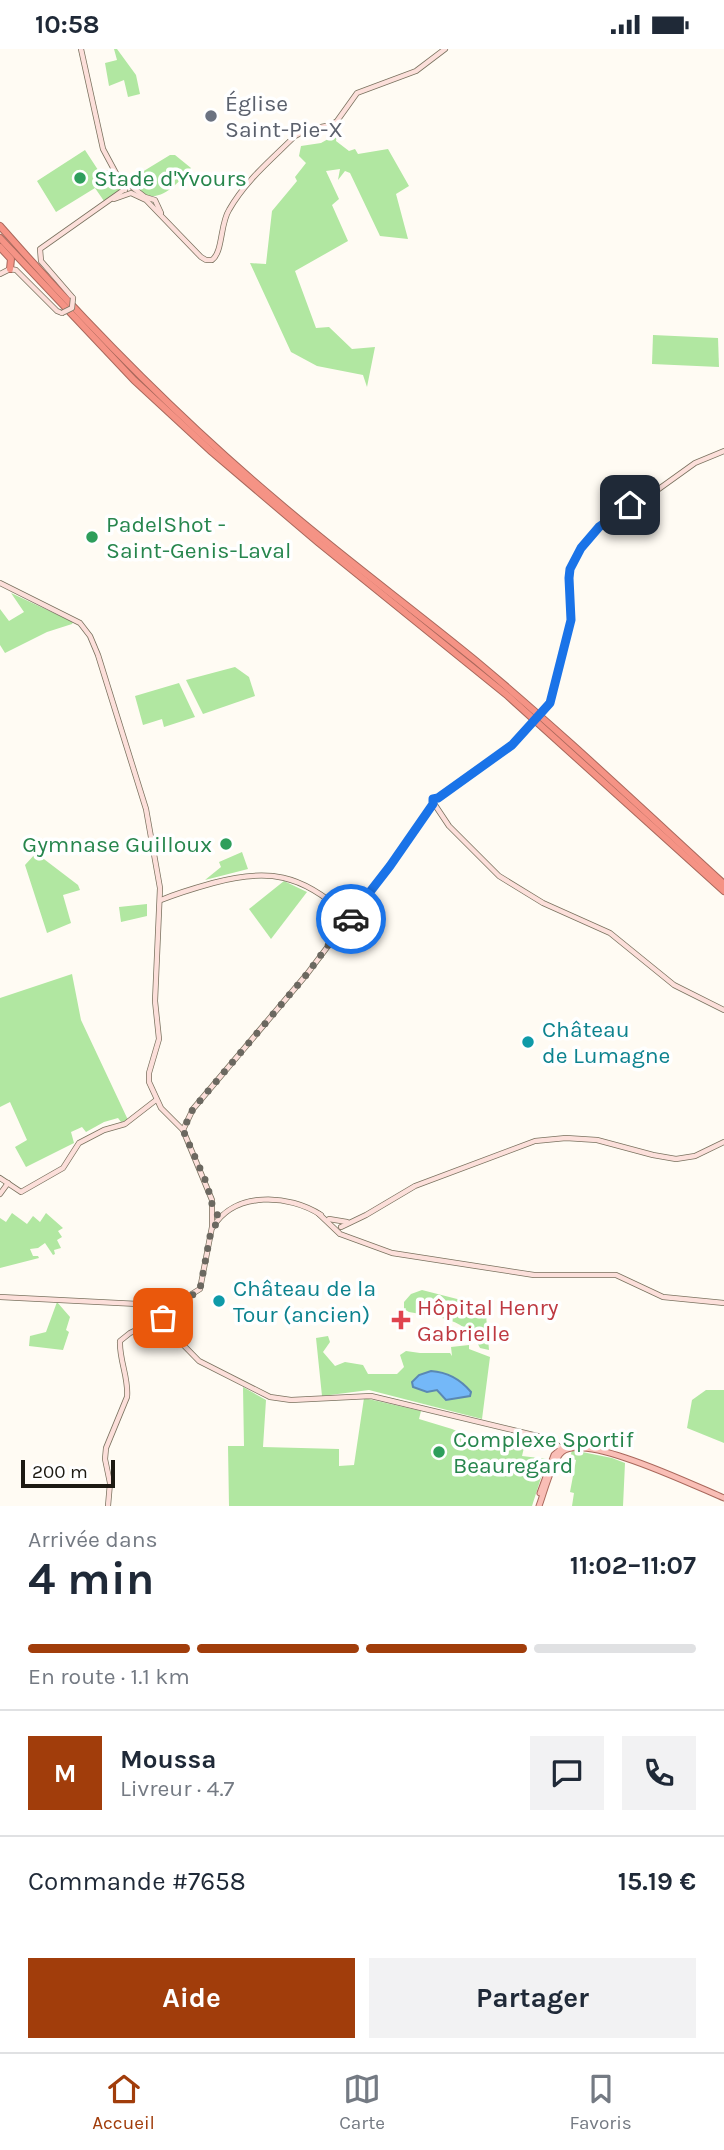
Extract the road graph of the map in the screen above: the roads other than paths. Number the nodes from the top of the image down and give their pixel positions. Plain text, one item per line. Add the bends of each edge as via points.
1 (81, 49) edge
2 (445, 49) edge
3 (129, 189) junction
4 (0, 226) edge
5 (0, 243) edge
6 (10, 269) junction
7 (0, 274) edge
8 (724, 451) edge
9 (0, 583) edge
10 (434, 805) junction
11 (724, 884) edge
12 (724, 891) edge
13 (161, 898) junction
14 (344, 913) junction
15 (352, 915) junction
16 (346, 921) junction
17 (724, 1010) edge
18 (156, 1100) junction
19 (183, 1130) junction
20 (724, 1142) edge
21 (0, 1178) edge
22 (8, 1182) junction
23 (0, 1194) edge
24 (216, 1217) junction
25 (338, 1226) junction
26 (0, 1297) edge
27 (724, 1303) edge
28 (159, 1320) junction
29 (562, 1449) junction
30 (724, 1498) edge
31 (108, 1506) edge
32 (538, 1506) edge

1 - 3 street via 103,149
2 - 3 street via 416,71 358,93 337,121 296,136 241,191 227,212 216,258 206,261 152,203
3 - 6 street, bridge via 40,249 41,261 73,298 72,308 57,311
4 - 11 highway via 68,302 207,440 506,687
5 - 6 highway via 10,259
5 - 12 highway via 212,452 509,696
6 - 7 street
8 - 10 street, bridge via 695,463 619,511 588,539 570,569 571,620 552,698 512,745
9 - 13 street via 72,618 87,631 148,818
10 - 15 street
10 - 17 street via 499,876 543,903 610,933 674,985
13 - 14 street via 256,874 300,884
13 - 18 street via 155,986 159,1046 149,1078
14 - 15 street
14 - 16 street
15 - 16 street
16 - 19 street via 193,1109
18 - 19 street
18 - 22 street via 125,1124 79,1143 63,1168 21,1192
19 - 24 street via 206,1179
20 - 25 street via 695,1156 676,1159 593,1139 535,1141 415,1186
21 - 22 street
22 - 23 street
24 - 25 street via 263,1199 308,1207
24 - 28 street via 202,1284
25 - 27 street via 345,1236 405,1256 534,1275 616,1275 663,1297
26 - 28 street via 138,1304
28 - 29 street via 200,1361 270,1397 371,1396 547,1438
28 - 31 street via 120,1341 128,1389 106,1447
29 - 30 main road via 572,1444 632,1460
29 - 32 main road via 554,1455

